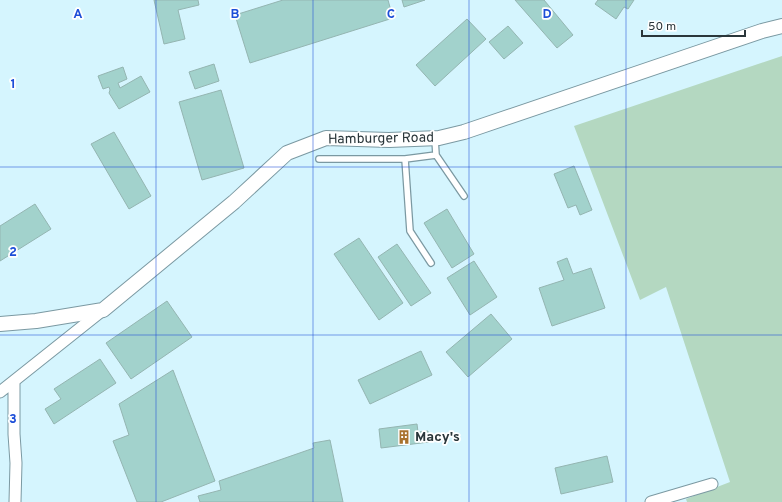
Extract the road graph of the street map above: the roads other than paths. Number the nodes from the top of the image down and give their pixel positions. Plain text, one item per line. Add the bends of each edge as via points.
1 (782, 26) edge
2 (435, 138) junction
3 (436, 155) junction
4 (319, 159) dead end
5 (405, 159) junction
6 (464, 196) dead end
7 (431, 263) dead end
8 (103, 310) junction
9 (0, 324) edge
10 (14, 381) junction
11 (0, 392) edge
12 (712, 484) dead end
13 (15, 502) edge
14 (651, 502) edge

1 - 2 street, Hamburger Road via 464,132
2 - 3 lane
2 - 8 street, Hamburger Road via 326,138 287,153 234,202
3 - 5 lane
3 - 6 lane
4 - 5 lane
5 - 7 lane via 410,231
8 - 9 street
8 - 10 street
10 - 11 street
10 - 13 street
12 - 14 street

